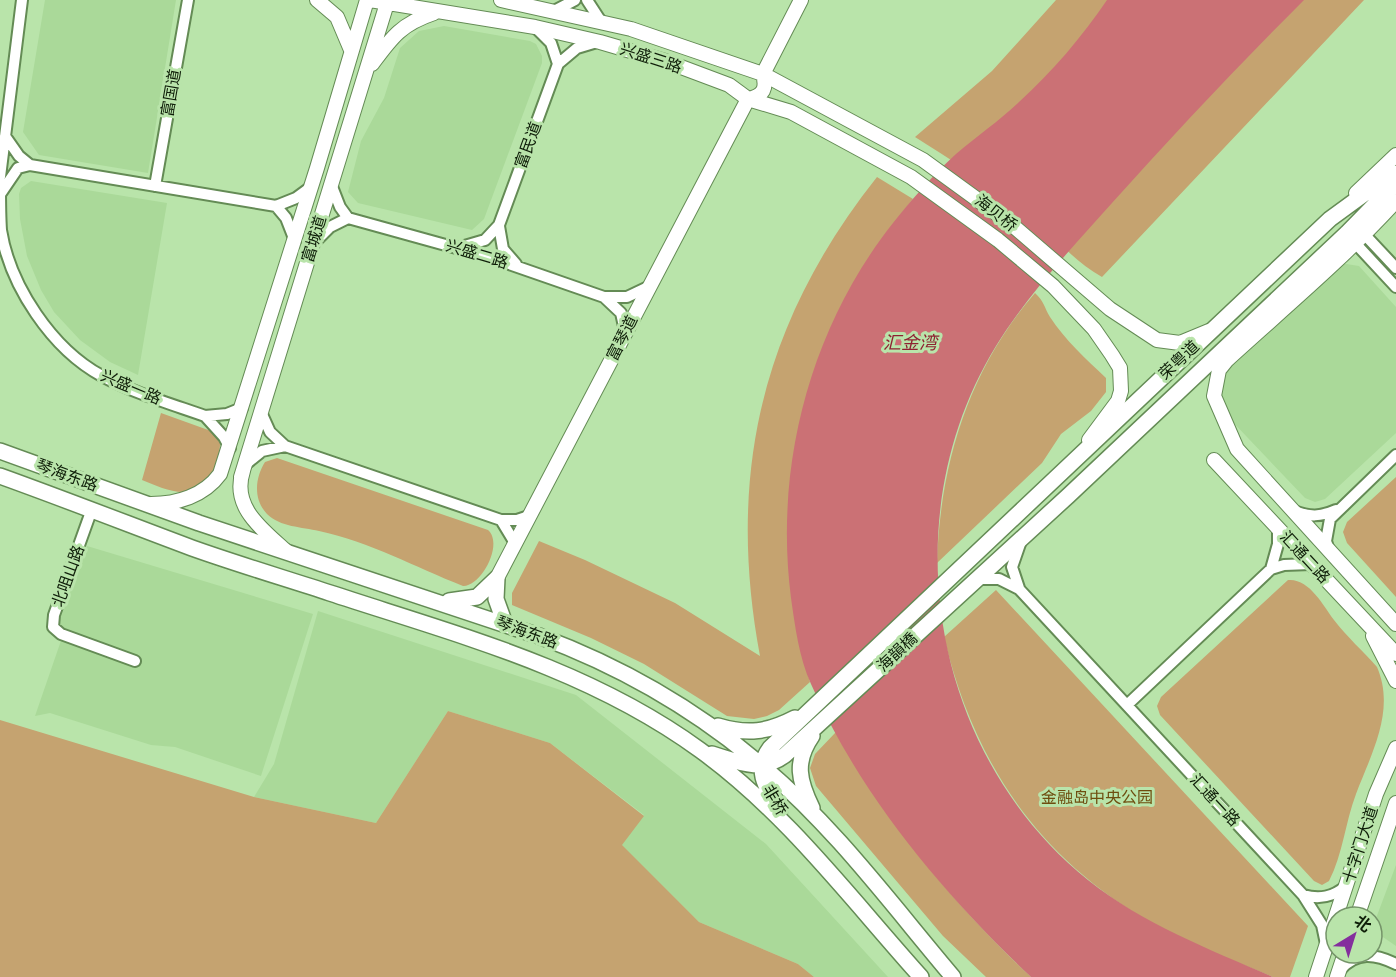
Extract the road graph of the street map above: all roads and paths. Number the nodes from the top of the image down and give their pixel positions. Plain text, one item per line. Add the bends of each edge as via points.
1 (22, 0) edge
2 (188, 0) edge
3 (317, 0) edge
4 (368, 0) edge
5 (501, 0) edge
6 (574, 0) edge
7 (587, 0) edge
8 (801, 0) edge
9 (387, 2) edge
10 (556, 10) junction
11 (435, 12) junction
12 (600, 20) junction
13 (535, 27) junction
14 (600, 42) junction
15 (351, 50) junction
16 (558, 64) junction
17 (365, 73) junction
18 (763, 74) junction
19 (748, 99) junction
20 (5, 136) junction
21 (1396, 155) edge
22 (923, 159) joint
23 (30, 165) junction
24 (0, 177) edge
25 (911, 177) joint
26 (1395, 178) edge
27 (331, 183) junction
28 (0, 184) edge
29 (154, 186) junction
30 (311, 187) junction
31 (0, 194) edge
32 (1396, 201) edge
33 (276, 206) junction
34 (348, 218) junction
35 (1330, 219) junction
36 (499, 225) junction
37 (1356, 237) junction
38 (295, 241) junction
39 (312, 245) junction
40 (458, 248) junction
41 (519, 267) junction
42 (1396, 268) edge
43 (648, 287) junction
44 (1396, 287) edge
45 (604, 297) junction
46 (1213, 328) junction
47 (625, 331) junction
48 (242, 408) junction
49 (261, 412) junction
50 (205, 416) junction
51 (285, 446) junction
52 (230, 448) junction
53 (1237, 449) joint
54 (0, 451) edge
55 (1396, 455) edge
56 (1077, 456) junction
57 (1214, 460) dead end
58 (243, 472) junction
59 (0, 476) edge
60 (1283, 501) junction
61 (149, 504) junction
62 (92, 510) junction
63 (1336, 510) junction
64 (529, 516) junction
65 (501, 520) junction
66 (1278, 528) junction
67 (1024, 536) junction
68 (515, 543) junction
69 (286, 552) junction
70 (1329, 552) junction
71 (1311, 564) junction
72 (965, 566) joint
73 (1270, 569) junction
74 (497, 578) junction
75 (977, 579) junction
76 (1019, 589) junction
77 (441, 602) junction
78 (1365, 621) junction
79 (505, 624) junction
80 (1396, 624) edge
81 (1396, 654) edge
82 (135, 661) dead end
83 (1396, 681) edge
84 (1127, 705) junction
85 (689, 711) junction
86 (806, 713) junction
87 (704, 721) junction
88 (818, 726) junction
89 (675, 732) junction
90 (1396, 748) edge
91 (701, 750) junction
92 (762, 765) junction
93 (1396, 803) edge
94 (818, 820) junction
95 (795, 832) junction
96 (1347, 886) junction
97 (1303, 895) junction
98 (1340, 905) edge
99 (1363, 905) edge
100 (1324, 936) edge
101 (1324, 953) edge
102 (1384, 958) edge
103 (1396, 964) edge
104 (921, 977) edge
105 (953, 977) edge
106 (1316, 977) edge

1 - 20 street
2 - 29 street, 富国道
3 - 15 street via 337,17
4 - 9 street, 兴盛三路
4 - 15 street, 富城道
5 - 10 street, 兴盛三路
6 - 10 street
7 - 12 street
8 - 18 street
9 - 11 street, 兴盛三路
9 - 17 street, 富城道
10 - 12 street, 兴盛三路
11 - 13 street, 兴盛三路
11 - 17 street via 398,30
12 - 18 street, 兴盛三路
13 - 14 street, 兴盛三路
13 - 16 street via 551,43
14 - 16 street via 577,48
14 - 19 street, 兴盛三路 via 729,85
15 - 30 street, 富城道
16 - 36 street, 富民道
17 - 27 street, 富城道
18 - 19 street, 富琴道 via 763,92
18 - 22 street, 兴盛三路
19 - 25 street, 兴盛三路 via 812,122
19 - 43 street, 富琴道
20 - 23 street
20 - 24 street
21 - 35 street, 荣粤道
22 - 46 street, 海贝桥 via 1004,218 1110,309 1157,340 1180,343
23 - 29 street
23 - 31 street via 18,168
25 - 56 street, 海贝桥 via 1053,286 1094,329 1120,368 1118,401
26 - 35 main road
26 - 37 main road
27 - 34 street
27 - 39 street, 富城道
28 - 31 street, 兴盛一路
29 - 33 street
30 - 33 street
30 - 38 street, 富城道
31 - 50 street, 兴盛一路 via 1,230 12,268 53,336 87,367 113,382
32 - 37 street, 荣粤道
33 - 38 street via 286,218
34 - 39 street via 330,227
34 - 40 street, 兴盛二路
35 - 46 main road, 荣粤道
36 - 40 street via 485,240
36 - 41 street via 503,249
37 - 42 street
37 - 44 street
37 - 53 street, 荣粤道 via 1219,370 1214,396
37 - 67 main road, 荣粤道
38 - 48 street, 富城道
39 - 49 street, 富城道
40 - 41 street, 兴盛二路
41 - 45 street, 兴盛二路
43 - 45 street, 兴盛二路 via 627,297
43 - 47 street, 富琴道
45 - 47 street via 621,312
46 - 56 main road, 荣粤道
47 - 64 street, 富琴道
48 - 50 street
48 - 52 street, 富城道
49 - 51 street via 270,432
49 - 58 street, 富城道
50 - 52 street
51 - 58 street via 262,451
51 - 65 street
52 - 61 street, 富城道 via 220,474 205,489 185,499
53 - 60 street, 汇通二路
54 - 61 main road, 琴海东路
55 - 63 street
56 - 72 main road, 荣粤道
57 - 66 street, 汇通二路
58 - 69 street via 243,504 249,516
59 - 62 main road, 琴海东路
60 - 63 street via 1294,512 1308,516 1323,516
60 - 70 street, 汇通二路
61 - 69 main road, 琴海东路
62 - 82 street, 北咀山路 via 53,627 61,634
62 - 89 main road, 琴海东路 via 213,555 546,665 617,698
63 - 70 street via 1326,530
64 - 65 street
64 - 68 street, 富琴道
65 - 68 street
66 - 71 street, 汇通二路
66 - 73 street via 1278,544
67 - 75 main road, 荣粤道
67 - 76 street via 1012,567
68 - 74 street, 富琴道
69 - 77 main road, 琴海东路
70 - 80 street, 汇通二路
71 - 73 street
71 - 78 street, 汇通二路
72 - 86 main road, 海韻橋
73 - 84 street
74 - 77 main road via 477,597
74 - 79 main road via 496,599
75 - 76 street via 999,579
75 - 88 main road, 海韻橋
76 - 84 street, 汇通一路
77 - 79 main road, 琴海东路
78 - 81 street, 汇通二路
78 - 83 street
79 - 85 main road, 琴海东路 via 605,664
84 - 97 street, 汇通一路
85 - 87 main road, 琴海东路
85 - 89 main road via 694,716 693,729 688,733
86 - 87 main road via 755,732 735,731
86 - 92 main road, 非桥 via 770,748
87 - 92 main road, 琴海东路
88 - 92 main road, 非桥 via 779,758
88 - 94 main road via 803,750 799,772
89 - 91 main road, 琴海东路
90 - 96 street, 十字门大道 via 1376,794
91 - 92 main road, 非桥 via 744,764
91 - 95 main road, 琴海东路
92 - 94 main road, 琴海东路
92 - 95 main road, 非桥 via 766,788
93 - 99 street, 十字门大道
94 - 105 main road, 琴海东路
95 - 104 main road, 琴海东路
96 - 97 street via 1323,898
96 - 98 street, 十字门大道
97 - 100 street, 汇通一路 via 1322,925
101 - 106 street, 十字门大道
102 - 103 street

